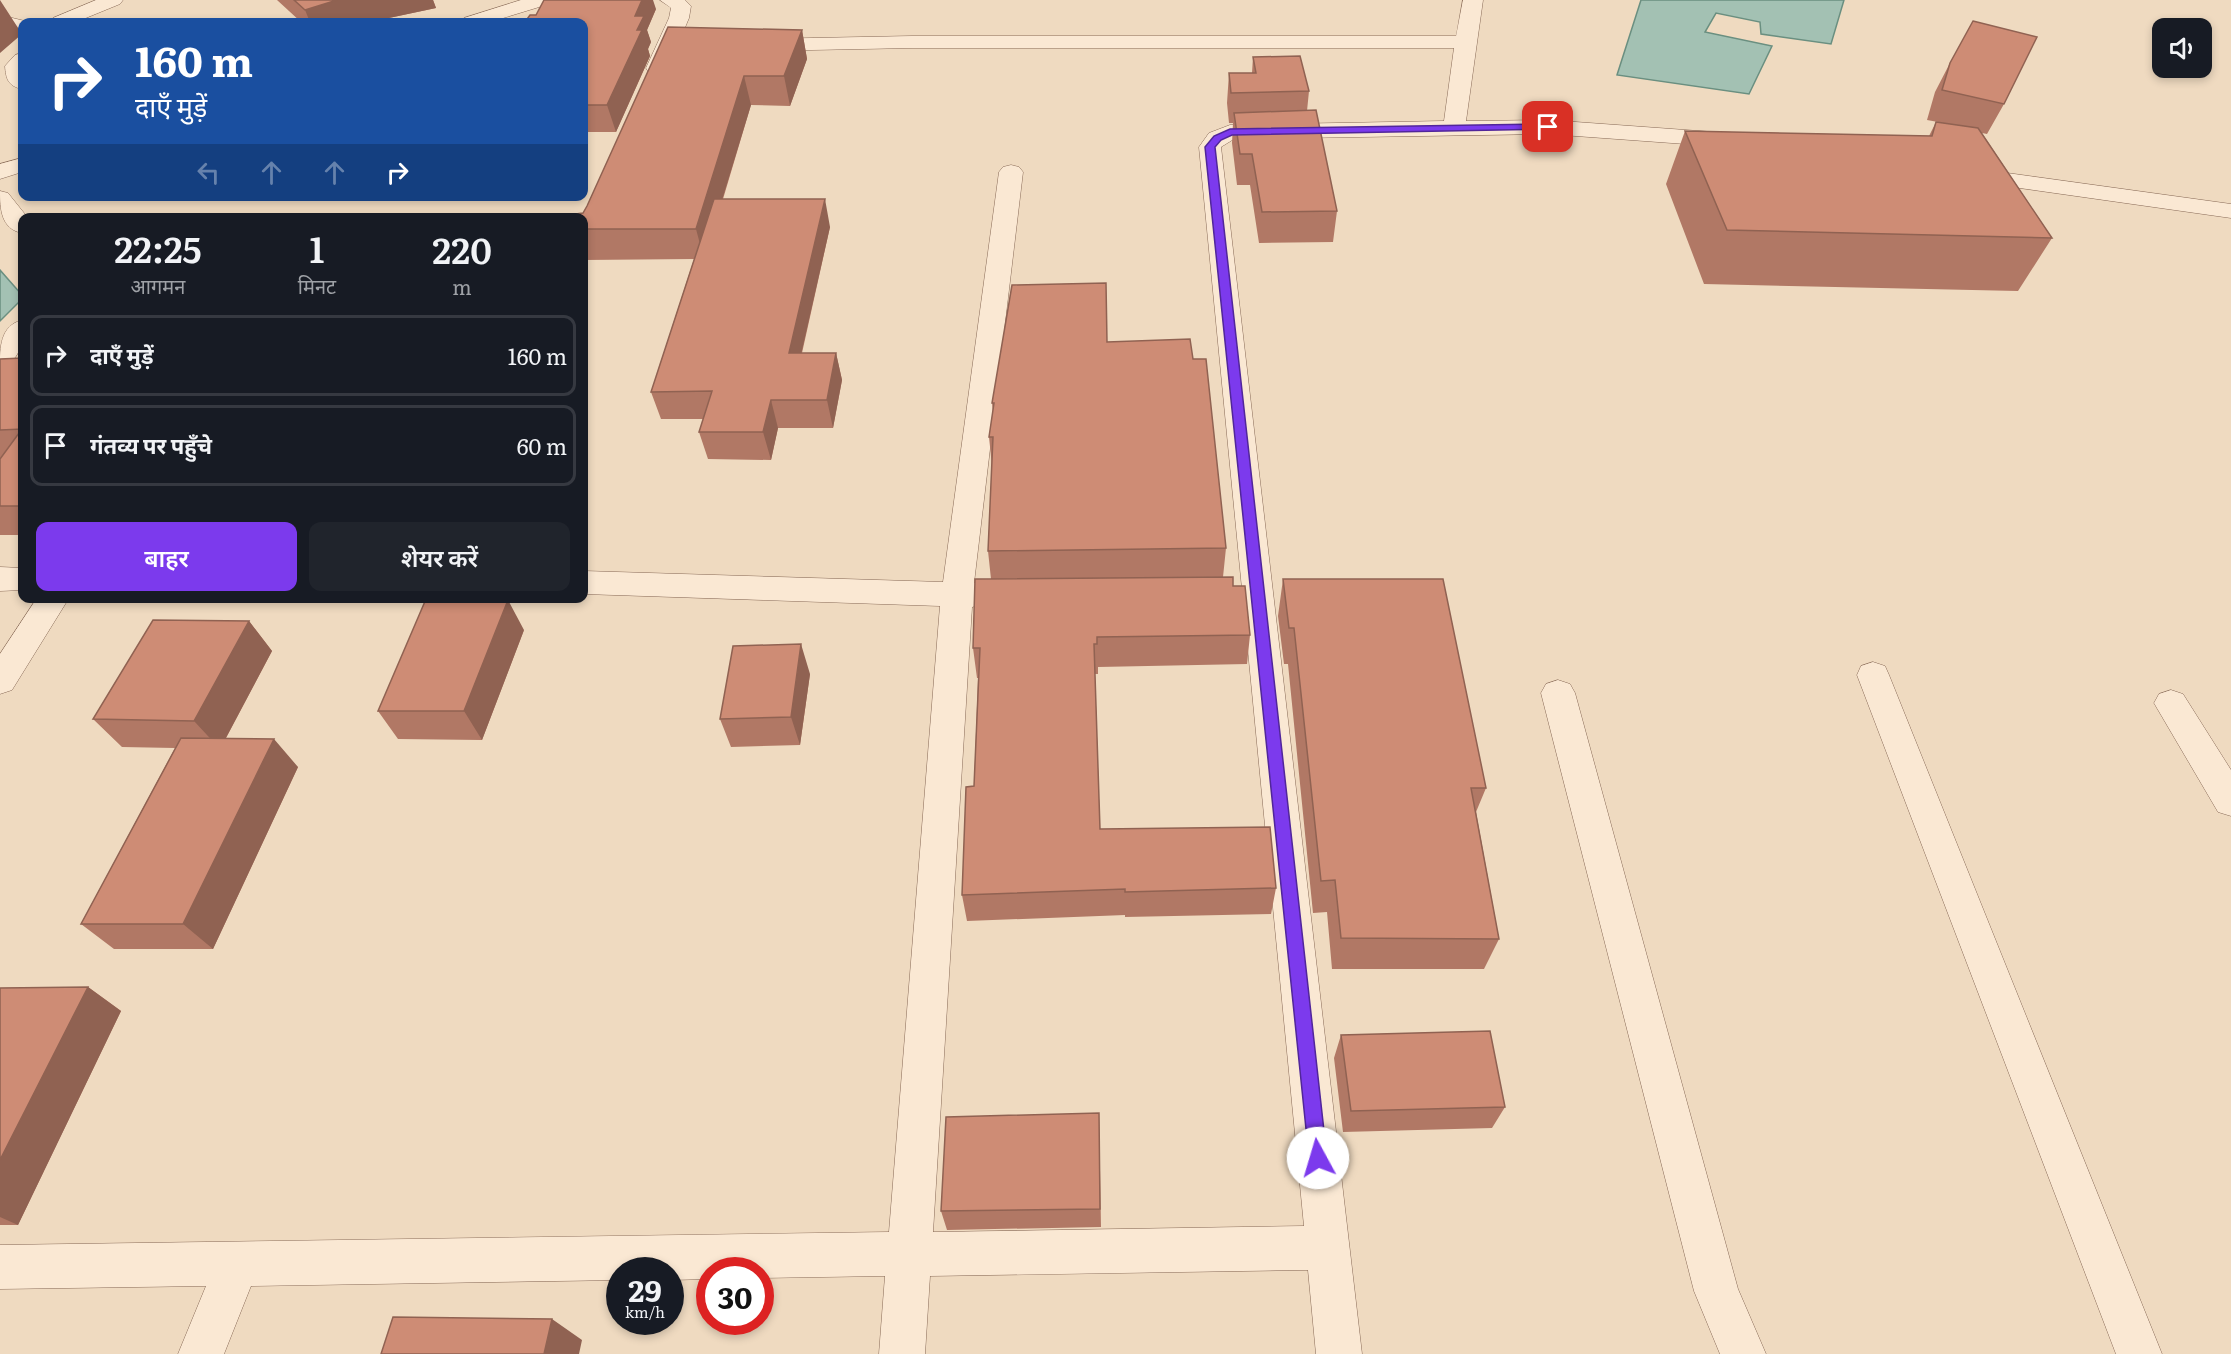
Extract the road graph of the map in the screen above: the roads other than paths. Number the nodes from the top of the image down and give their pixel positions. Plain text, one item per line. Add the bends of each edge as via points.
1 (113, 0) edge
2 (542, 0) edge
3 (670, 0) edge
4 (1473, 0) edge
5 (70, 18) edge
6 (484, 18) edge
7 (0, 21) edge
8 (18, 25) edge
9 (1466, 42) junction
10 (738, 45) edge
11 (666, 46) junction
12 (690, 46) edge
13 (18, 64) edge
14 (18, 80) edge
15 (648, 88) edge
16 (1454, 128) junction
17 (1746, 143) edge
18 (18, 166) edge
19 (0, 172) edge
20 (1011, 172) dead end
21 (1948, 172) edge
22 (0, 198) edge
23 (2231, 211) edge
24 (18, 221) edge
25 (18, 333) edge
26 (0, 358) edge
27 (0, 579) edge
28 (18, 579) edge
29 (588, 582) edge
30 (1003, 594) edge
31 (957, 595) junction
32 (51, 603) edge
33 (1873, 675) dead end
34 (0, 681) edge
35 (1558, 693) dead end
36 (2171, 703) dead end
37 (2231, 801) edge
38 (1328, 1248) junction
39 (910, 1253) junction
40 (237, 1264) junction
41 (0, 1268) edge
42 (201, 1354) edge
43 (902, 1354) edge
44 (1339, 1354) edge
45 (1743, 1354) edge
46 (2139, 1354) edge

1 - 5 street
2 - 6 street
3 - 11 street via 681,6
4 - 9 street
7 - 8 street
9 - 10 street
9 - 16 street
11 - 12 street
11 - 15 street
13 - 14 street
16 - 17 street via 1548,127
16 - 38 street via 1230,132 1210,147 1246,592
18 - 19 street
20 - 31 street
21 - 23 street
22 - 24 street
25 - 26 street
27 - 28 street
29 - 31 street
30 - 31 street
31 - 39 street
32 - 34 street
33 - 46 street
35 - 45 street via 1716,1291
36 - 37 street
38 - 39 street
38 - 44 street
39 - 40 street
39 - 43 street
40 - 41 street
40 - 42 street

